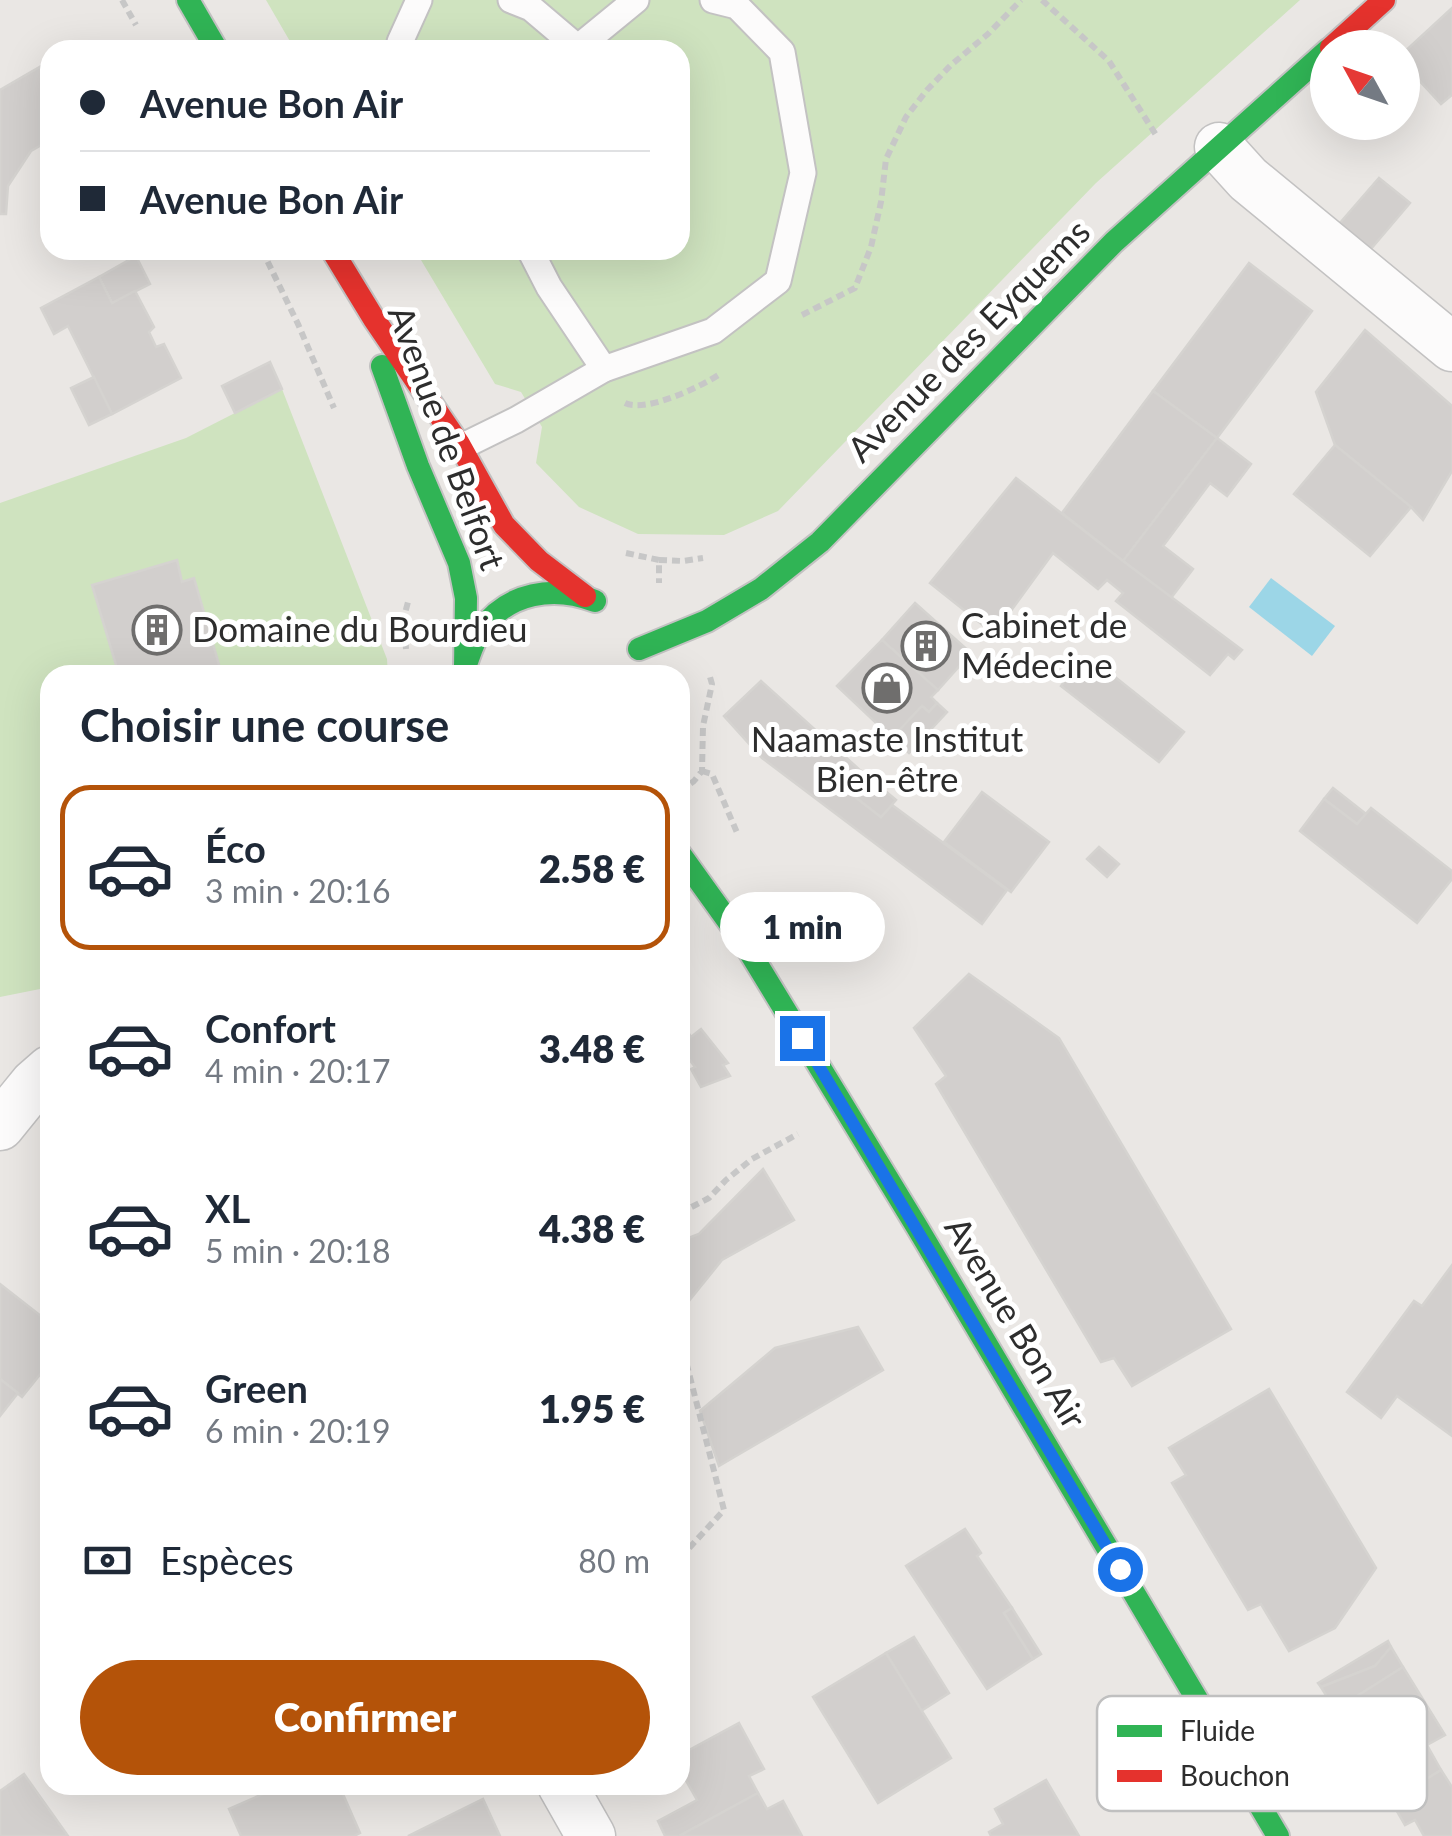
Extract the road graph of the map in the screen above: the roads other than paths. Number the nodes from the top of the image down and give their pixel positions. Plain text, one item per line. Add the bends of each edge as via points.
1 (188, 0) edge
2 (418, 0) edge
3 (510, 0) edge
4 (636, 0) edge
5 (713, 0) edge
6 (1384, 0) edge
7 (1350, 30) edge
8 (211, 40) edge
9 (401, 40) edge
10 (567, 40) edge
11 (586, 40) edge
12 (1310, 66) edge
13 (1219, 148) junction
14 (338, 260) edge
15 (535, 260) edge
16 (356, 292) junction
17 (1452, 347) edge
18 (604, 369) junction
19 (461, 446) junction
20 (585, 596) junction
21 (639, 649) junction
22 (465, 665) edge
23 (467, 665) edge
24 (642, 665) edge
25 (690, 868) edge
26 (40, 1079) edge
27 (0, 1126) edge
28 (1195, 1696) edge
29 (568, 1795) edge
30 (1263, 1811) edge
31 (591, 1836) edge
32 (1278, 1836) edge

1 - 8 main road
2 - 9 lane
3 - 10 lane via 532,8
4 - 11 lane
5 - 18 lane via 737,6 782,52 803,173 778,282 712,331
6 - 7 main road, Avenue des Eyquems
12 - 13 main road, Avenue des Eyquems
13 - 17 street
13 - 21 main road, Avenue des Eyquems via 1114,242 820,542 760,590
14 - 16 main road, Avenue de Belfort
15 - 18 lane
16 - 19 main road, Avenue de Belfort
16 - 22 main road, Avenue de Belfort via 459,563
18 - 19 lane
19 - 20 main road, Avenue de Belfort via 513,536
20 - 21 main road, Avenue de Belfort via 608,608
20 - 23 main road via 560,591 508,604 473,643
21 - 24 main road
25 - 28 main road, Avenue Bon Air via 746,946
26 - 27 street
29 - 31 street
30 - 32 main road, Avenue Bon Air

